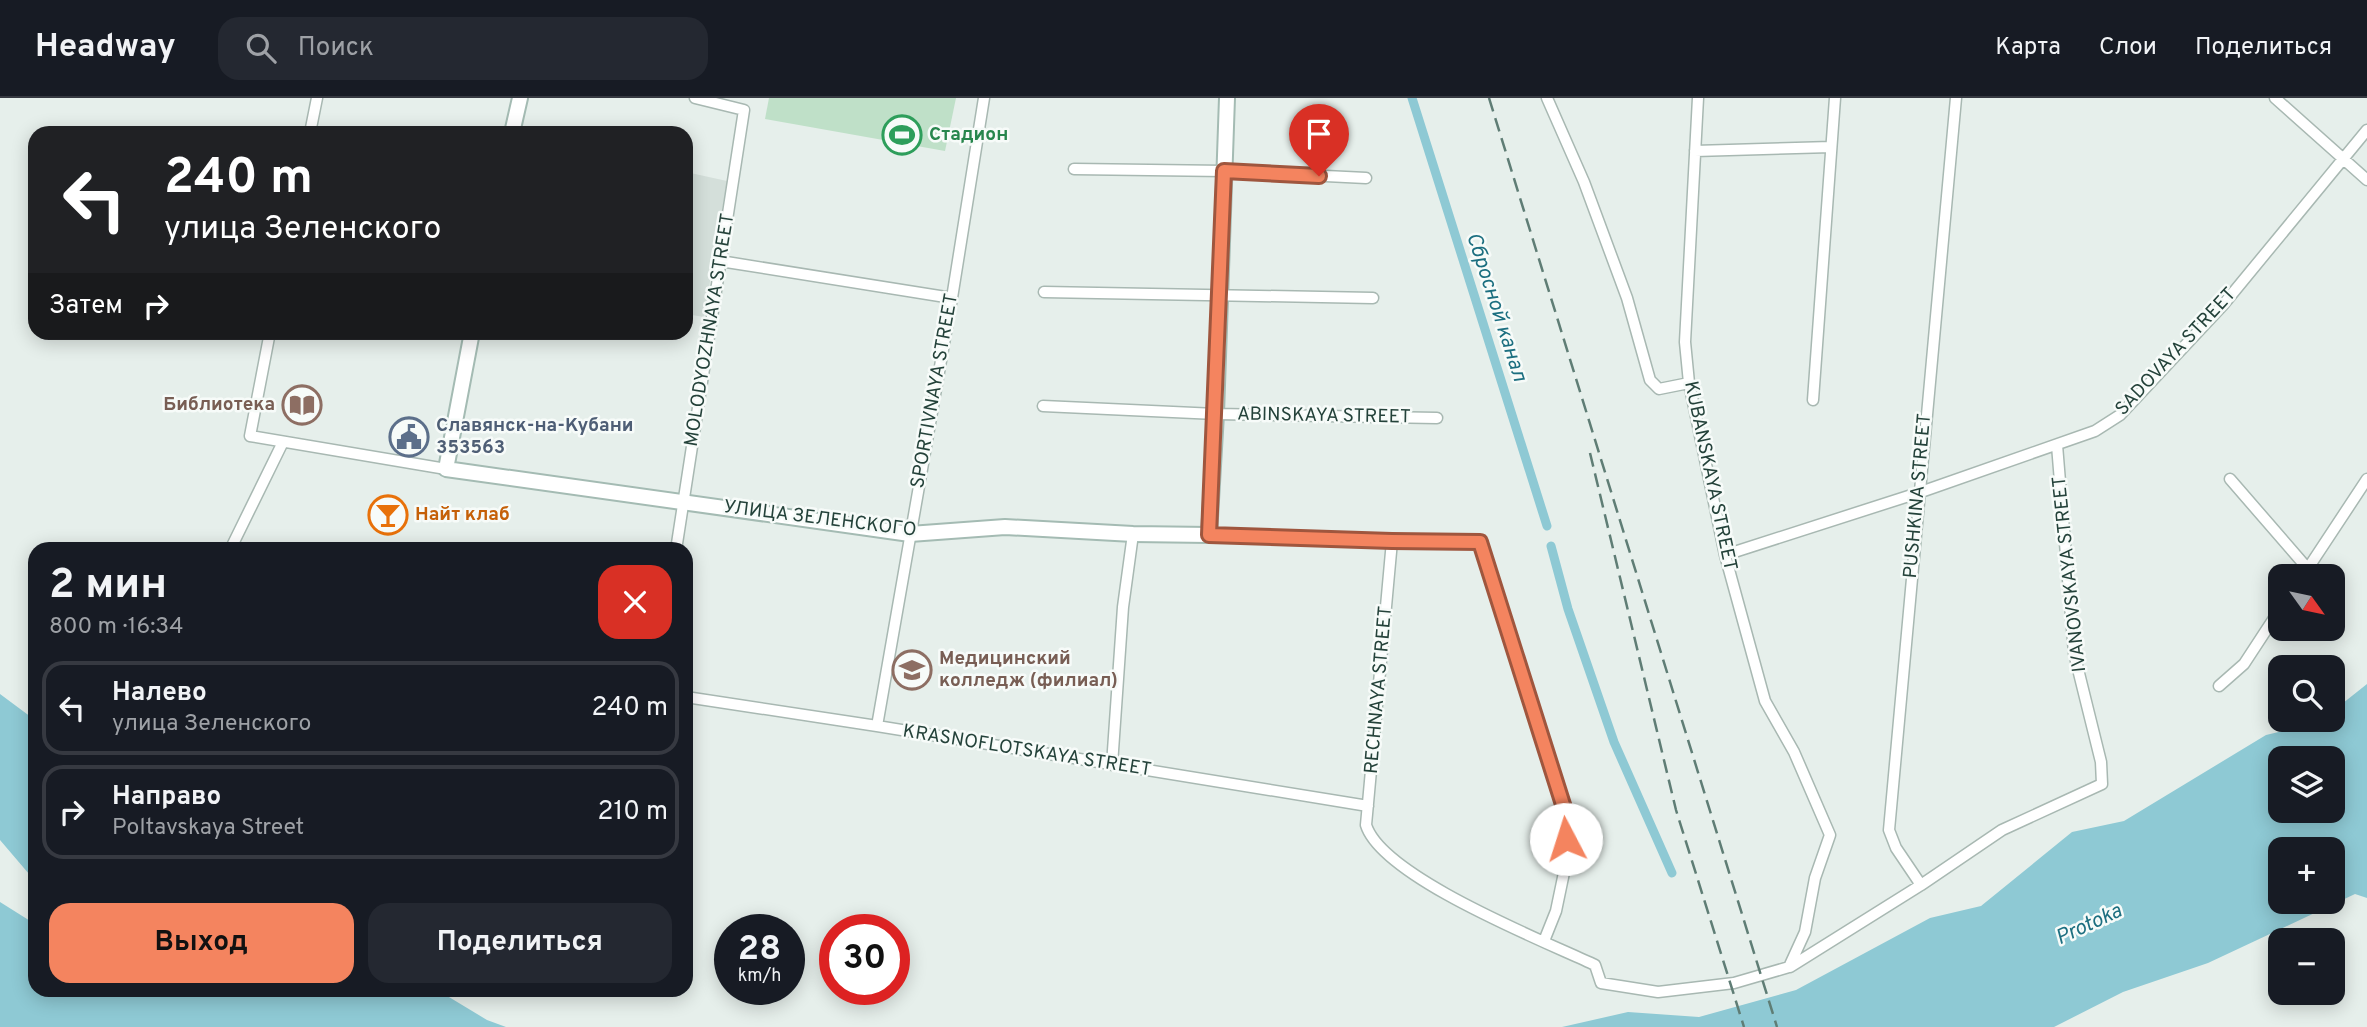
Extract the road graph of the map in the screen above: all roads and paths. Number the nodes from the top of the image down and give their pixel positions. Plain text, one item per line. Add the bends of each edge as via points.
1 (317, 98) edge
2 (520, 98) edge
3 (695, 98) edge
4 (984, 98) edge
5 (1227, 98) edge
6 (1547, 98) edge
7 (1698, 98) edge
8 (1835, 98) edge
9 (1956, 98) edge
10 (2275, 98) edge
11 (311, 126) edge
12 (514, 126) edge
13 (2367, 130) edge
14 (1831, 147) junction
15 (1695, 151) junction
16 (2342, 159) junction
17 (1074, 169) dead end
18 (1224, 171) junction
19 (1366, 178) dead end
20 (2367, 180) edge
21 (720, 261) junction
22 (1044, 292) dead end
23 (1221, 296) junction
24 (1374, 298) dead end
25 (952, 299) junction
26 (268, 340) edge
27 (470, 340) edge
28 (1689, 383) junction
29 (1813, 400) dead end
30 (1043, 406) dead end
31 (1216, 414) junction
32 (1437, 418) dead end
33 (283, 442) junction
34 (2057, 445) junction
35 (446, 469) junction
36 (2230, 479) dead end
37 (2367, 479) edge
38 (1918, 493) junction
39 (684, 501) junction
40 (910, 534) junction
41 (1133, 534) junction
42 (1209, 535) junction
43 (1392, 541) junction
44 (234, 542) edge
45 (677, 542) edge
46 (1725, 555) junction
47 (2299, 564) edge
48 (2310, 564) edge
49 (2268, 627) edge
50 (2219, 686) dead end
51 (693, 698) edge
52 (877, 726) junction
53 (1112, 765) junction
54 (1368, 806) junction
55 (1921, 885) junction
56 (1544, 941) junction
57 (1789, 967) junction

1 - 11 street
2 - 12 street
3 - 21 street, MOLODYOZHNAYA STREET via 744,110
4 - 25 street, SPORTIVNAYA STREET
5 - 18 street
6 - 28 street via 1627,298 1650,380 1659,389
7 - 15 street, KUBANSKAYA STREET
8 - 14 street
9 - 38 street, PUSHKINA STREET
10 - 16 street
13 - 16 street, SADOVAYA STREET
14 - 15 street
14 - 29 street
15 - 28 street, KUBANSKAYA STREET via 1685,342
16 - 20 street
16 - 34 street, SADOVAYA STREET via 2223,304 2120,415 2095,431
17 - 18 street
18 - 19 street
18 - 23 street
21 - 25 street
21 - 39 street, MOLODYOZHNAYA STREET
22 - 23 street
23 - 24 street
23 - 31 street
25 - 40 street, SPORTIVNAYA STREET
26 - 33 street, УЛИЦА ЗЕЛЕНСКОГО via 250,436
27 - 35 street
28 - 46 street, KUBANSKAYA STREET
30 - 31 street, ABINSKAYA STREET
31 - 32 street, ABINSKAYA STREET
31 - 42 street
33 - 35 street, УЛИЦА ЗЕЛЕНСКОГО
33 - 44 street
34 - 38 street, SADOVAYA STREET
34 - 55 street, IVANOVSKAYA STREET via 2074,653 2101,762 2102,784 2002,830
35 - 39 street, УЛИЦА ЗЕЛЕНСКОГО
36 - 47 street
37 - 48 street
38 - 46 street, SADOVAYA STREET
38 - 55 street, PUSHKINA STREET via 1889,830
39 - 40 street, УЛИЦА ЗЕЛЕНСКОГО
39 - 45 street, MOLODYOZHNAYA STREET
40 - 41 street, УЛИЦА ЗЕЛЕНСКОГО via 1005,527
40 - 52 street, SPORTIVNAYA STREET
41 - 42 street, УЛИЦА ЗЕЛЕНСКОГО
41 - 53 street
42 - 43 street, УЛИЦА ЗЕЛЕНСКОГО
43 - 54 street, RECHNAYA STREET
43 - 56 street, УЛИЦА ЗЕЛЕНСКОГО via 1480,542 1566,814 1566,863
46 - 57 street, KUBANSKAYA STREET via 1765,701 1794,752 1830,835 1804,932
49 - 50 street via 2244,664
51 - 52 street, KRASNOFLOTSKAYA STREET
52 - 53 street, KRASNOFLOTSKAYA STREET
53 - 54 street, KRASNOFLOTSKAYA STREET
54 - 56 street, RECHNAYA STREET via 1370,838 1416,877
55 - 57 street
56 - 57 street via 1595,965 1601,983 1658,992 1734,983

